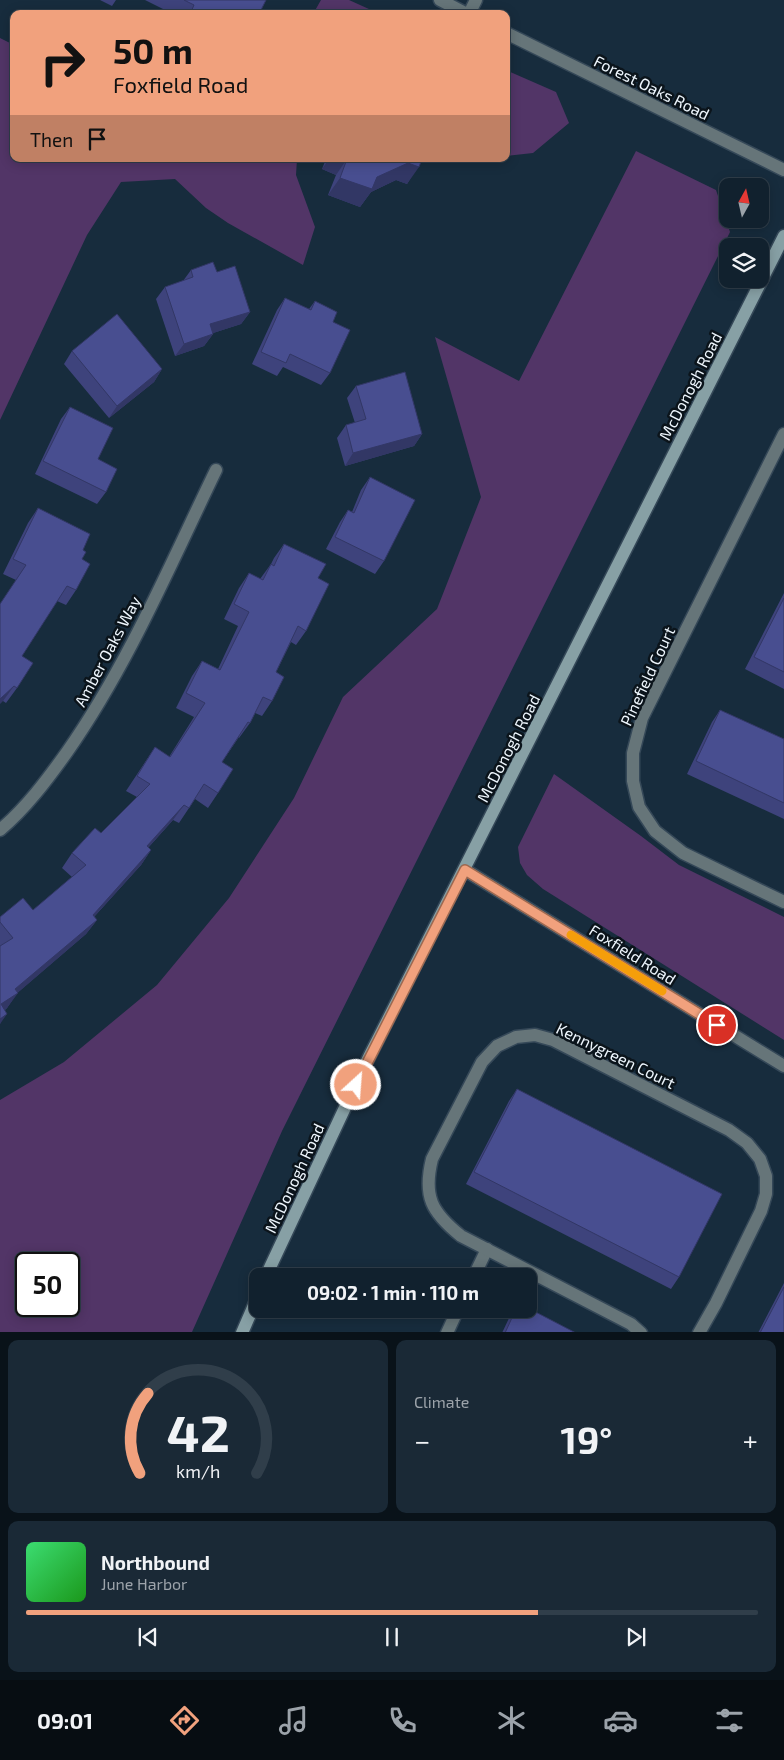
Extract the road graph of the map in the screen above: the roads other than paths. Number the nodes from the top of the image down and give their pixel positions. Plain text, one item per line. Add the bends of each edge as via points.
1 (440, 0) edge
2 (460, 10) edge
3 (510, 35) edge
4 (784, 170) edge
5 (784, 236) edge
6 (784, 434) edge
7 (216, 470) dead end
8 (0, 830) edge
9 (465, 870) junction
10 (784, 902) edge
11 (784, 1066) edge
12 (487, 1250) junction
13 (270, 1268) edge
14 (478, 1268) edge
15 (249, 1316) edge
16 (454, 1318) edge
17 (242, 1332) edge
18 (447, 1332) edge
19 (641, 1332) edge
20 (699, 1332) edge

1 - 2 street
3 - 4 street, Forest Oaks Road
5 - 9 main road, McDonogh Road
6 - 10 street, Pinefield Court via 642,718 633,753 633,781 639,807 655,831 684,853
7 - 8 street, Amber Oaks Way via 121,666 86,725 45,782
9 - 11 street, Foxfield Road
9 - 13 main road, McDonogh Road via 364,1068
12 - 14 street
12 - 19 street, Kennygreen Court
12 - 20 street, Kennygreen Court via 461,1236 435,1211 428,1175 432,1158 482,1062 497,1046 516,1037 535,1035 553,1040 729,1130 747,1143 760,1159 766,1176 766,1194 761,1211
15 - 17 main road
16 - 18 street

